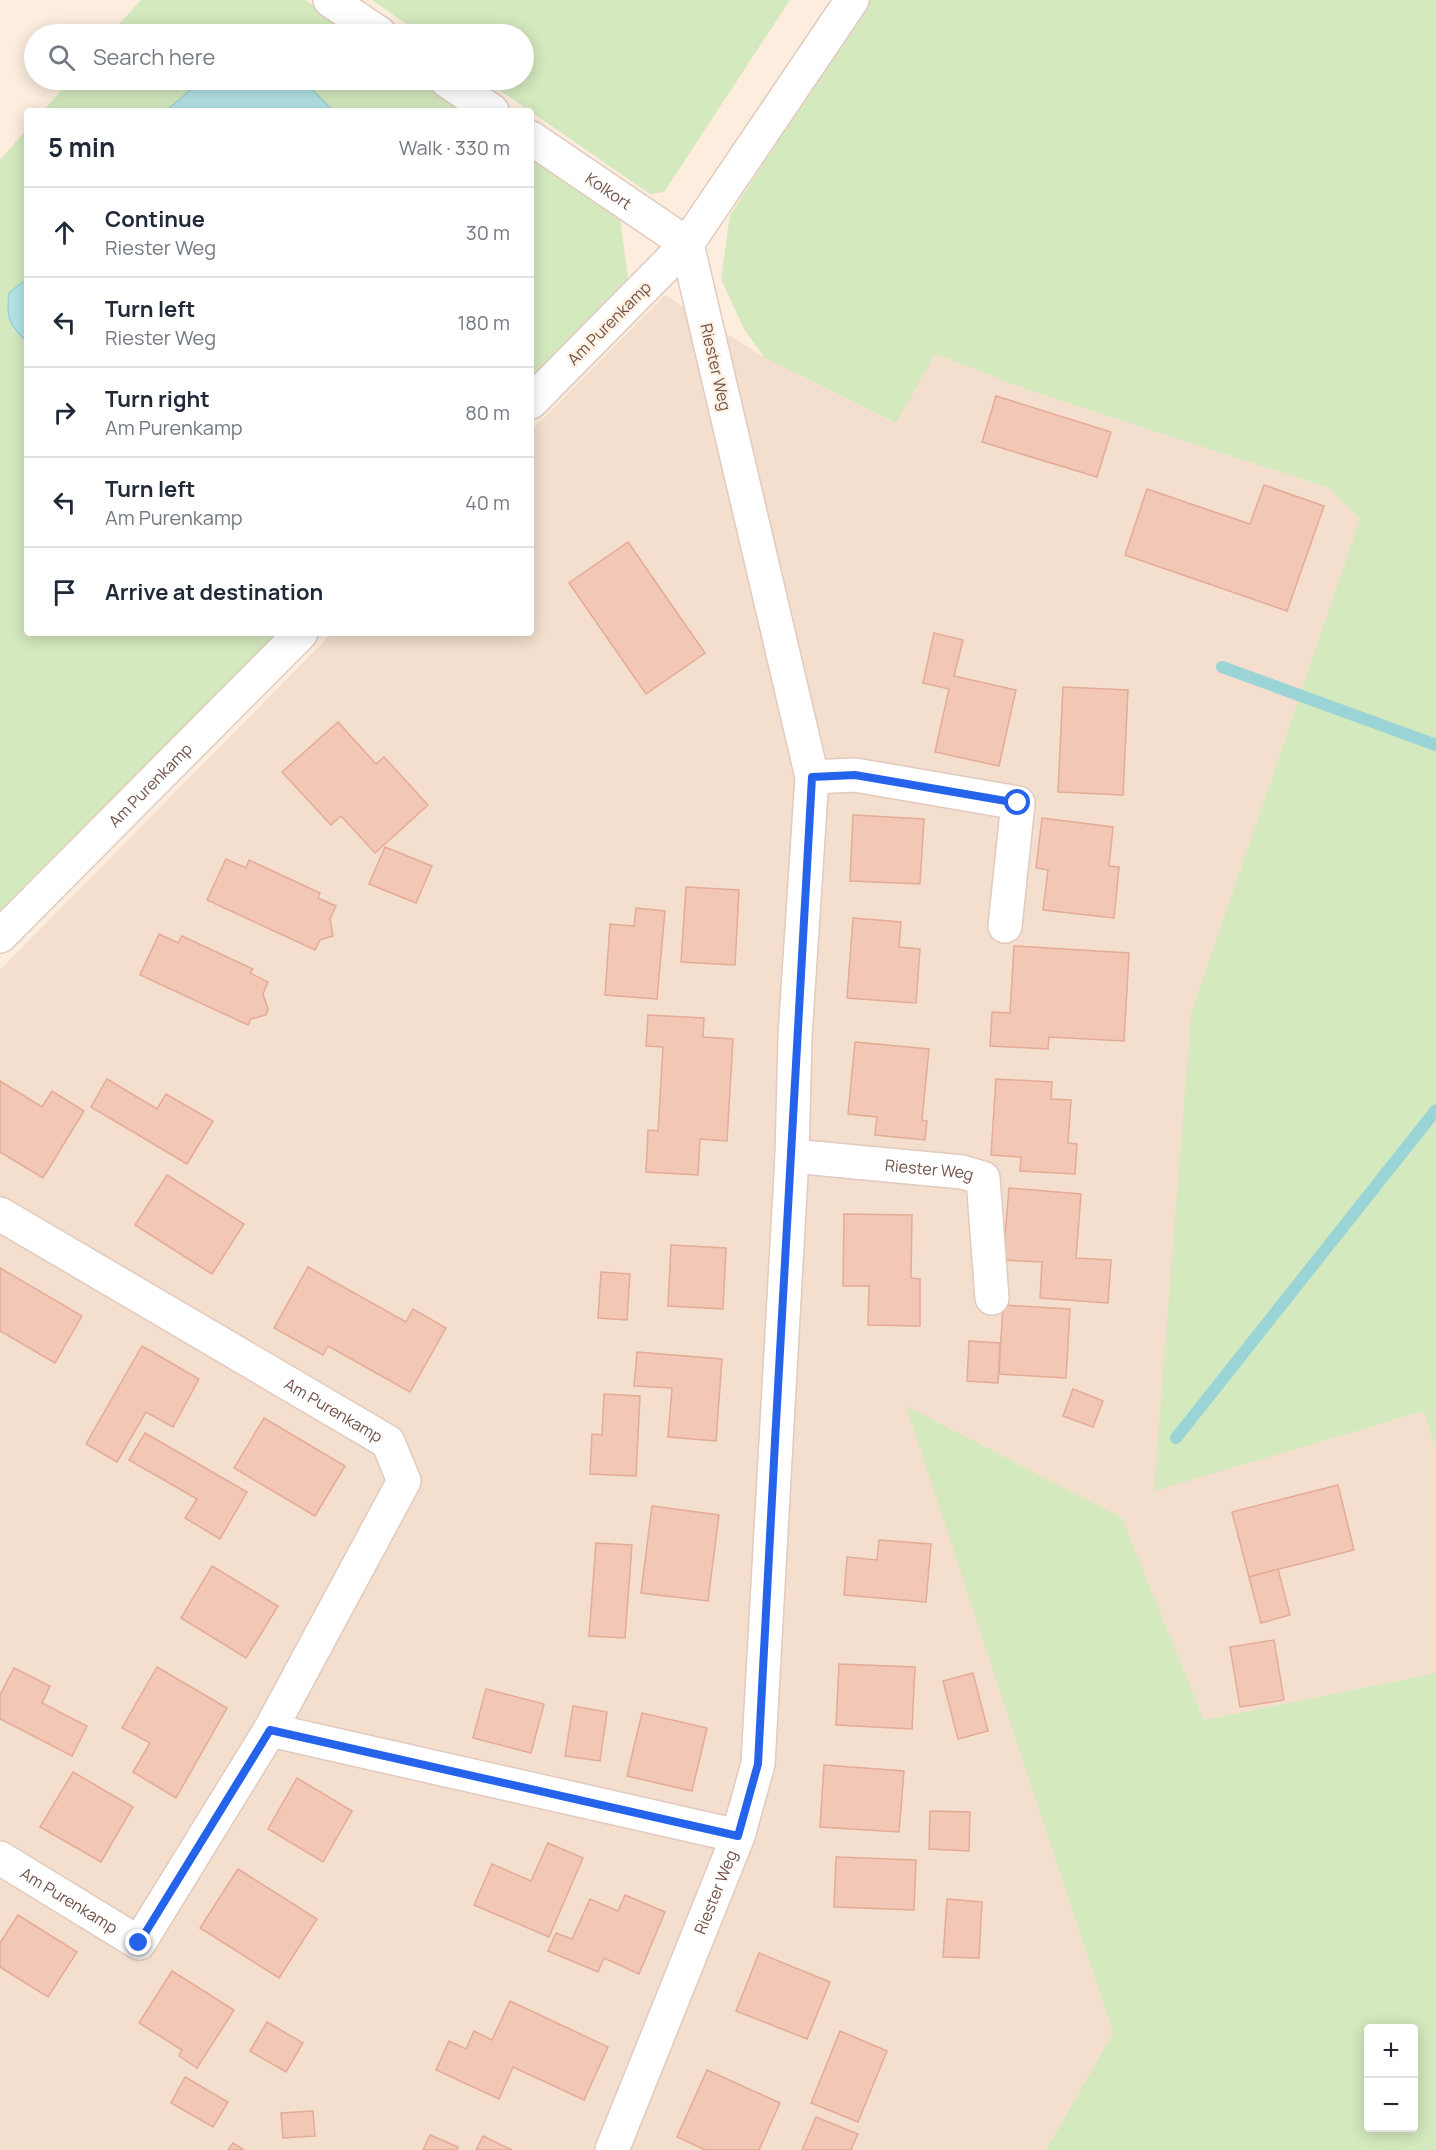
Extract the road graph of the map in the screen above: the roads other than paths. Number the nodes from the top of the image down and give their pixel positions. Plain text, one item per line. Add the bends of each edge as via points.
1 (330, 0) edge
2 (852, 0) edge
3 (365, 24) edge
4 (461, 90) edge
5 (488, 108) edge
6 (534, 140) edge
7 (687, 244) junction
8 (534, 399) edge
9 (298, 636) edge
10 (812, 777) junction
11 (1005, 926) dead end
12 (0, 936) edge
13 (792, 1156) junction
14 (0, 1214) edge
15 (992, 1298) dead end
16 (270, 1730) junction
17 (738, 1836) junction
18 (0, 1858) edge
19 (612, 2150) edge

1 - 3 street
2 - 7 street
4 - 5 street
6 - 7 street, Kolkort
7 - 8 street, Am Purenkamp
7 - 10 street, Riester Weg
9 - 12 street, Am Purenkamp
10 - 11 street via 855,775 1018,803
10 - 13 street, Riester Weg via 795,1036
13 - 15 street, Riester Weg via 962,1172 983,1178
13 - 17 street, Riester Weg via 758,1764
14 - 16 street, Am Purenkamp via 388,1442 404,1481
16 - 17 street
16 - 18 street, Am Purenkamp via 139,1943
17 - 19 street, Riester Weg

